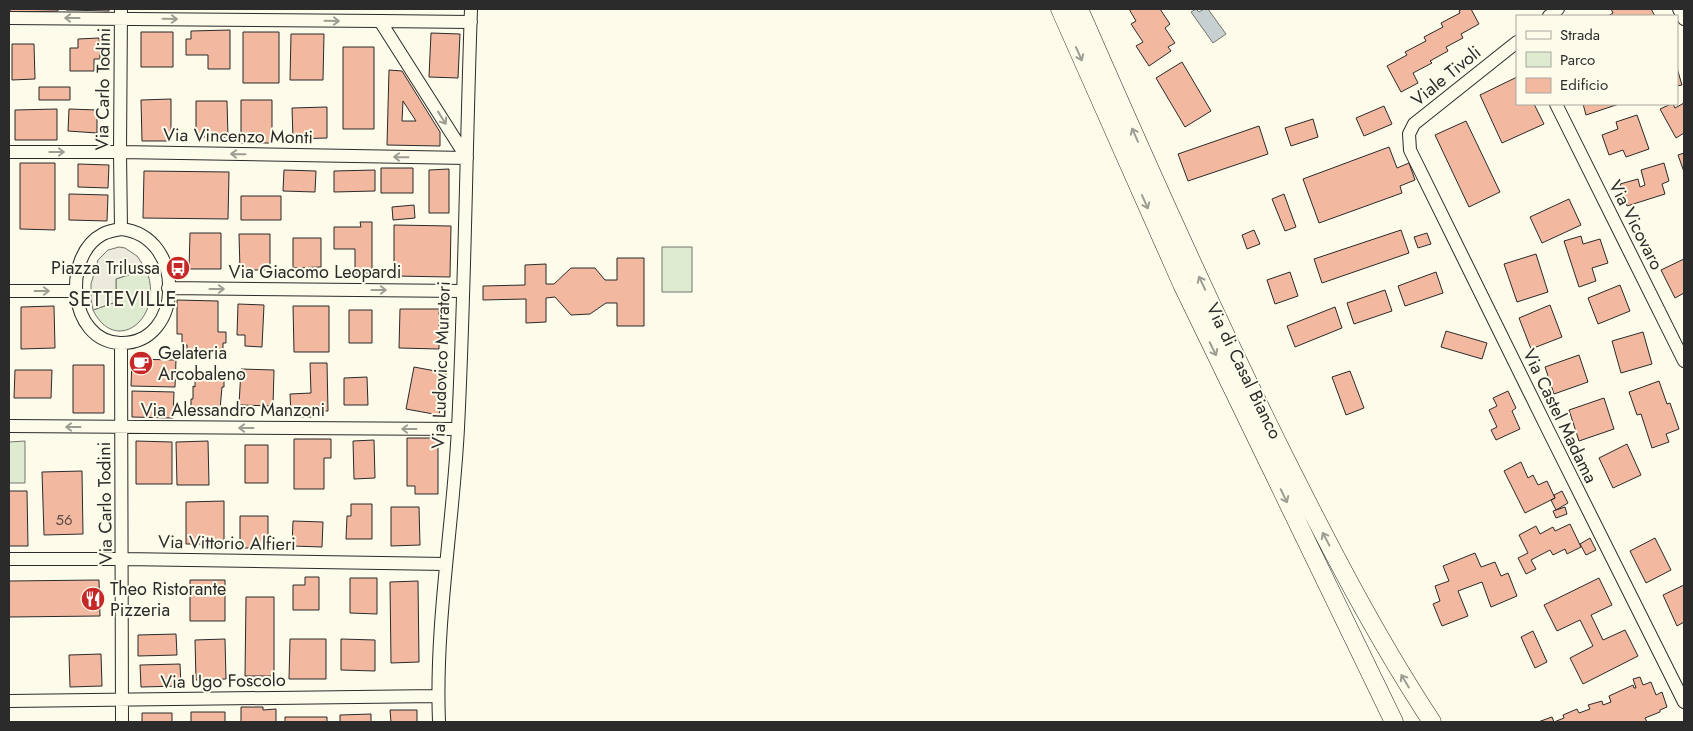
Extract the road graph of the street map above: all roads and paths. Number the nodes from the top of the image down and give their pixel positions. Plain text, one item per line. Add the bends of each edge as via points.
1 (471, 9) edge
2 (1060, 9) edge
3 (1079, 9) edge
4 (1679, 9) edge
5 (121, 14) edge
6 (9, 18) edge
7 (1684, 19) edge
8 (380, 21) junction
9 (471, 22) junction
10 (1516, 43) edge
11 (1556, 105) edge
12 (1408, 144) joint
13 (9, 152) edge
14 (120, 152) junction
15 (467, 158) junction
16 (121, 229) junction
17 (168, 288) junction
18 (76, 290) junction
19 (9, 291) edge
20 (462, 291) junction
21 (121, 343) junction
22 (1684, 361) edge
23 (9, 426) edge
24 (121, 427) junction
25 (458, 429) junction
26 (9, 559) edge
27 (123, 559) junction
28 (445, 564) junction
29 (438, 696) junction
30 (122, 699) junction
31 (9, 701) edge
32 (1684, 702) edge
33 (122, 722) edge
34 (439, 722) edge
35 (1394, 722) edge
36 (1432, 722) edge

1 - 9 street, Via Ludovico Muratori
2 -> 35 main road, Via di Casal Bianco via 1182,284
36 -> 3 main road, Via di Casal Bianco via 1373,627 1312,513 1200,279
4 - 7 street
5 -> 6 street
5 -> 8 street
5 - 14 street, Via Carlo Todini
8 - 9 street
8 -> 15 street
9 - 15 street, Via Ludovico Muratori
10 - 12 street, Viale Tivoli via 1414,124
11 - 22 street, Via Vicovaro
12 - 32 street, Via Castel Madama
13 -> 14 street, Via Vincenzo Monti
15 -> 14 street, Via Vincenzo Monti
14 - 16 street, Via Carlo Todini
15 - 20 street, Via Ludovico Muratori
16 - 17 street via 140,234 157,247 165,264
16 - 18 street via 102,234 88,248 79,267
17 -> 20 street, Via Giacomo Leopardi
17 - 21 street via 165,312 151,334 140,340
19 -> 18 street
18 - 21 street via 80,312 90,328 106,339
20 - 25 street, Via Ludovico Muratori
21 - 24 street, Via Carlo Todini
24 -> 23 street, Via Alessandro Manzoni
25 -> 24 street, Via Alessandro Manzoni
24 - 27 street, Via Carlo Todini
25 - 28 street, Via Ludovico Muratori
26 - 27 street, Via Vittorio Alfieri
27 - 28 street, Via Vittorio Alfieri
27 - 30 street, Via Carlo Todini
28 - 29 street, Via Ludovico Muratori
29 - 30 street, Via Ugo Foscolo
29 - 34 street, Via Ludovico Muratori
30 - 31 street, Via Ugo Foscolo
30 - 33 street, Via Carlo Todini

